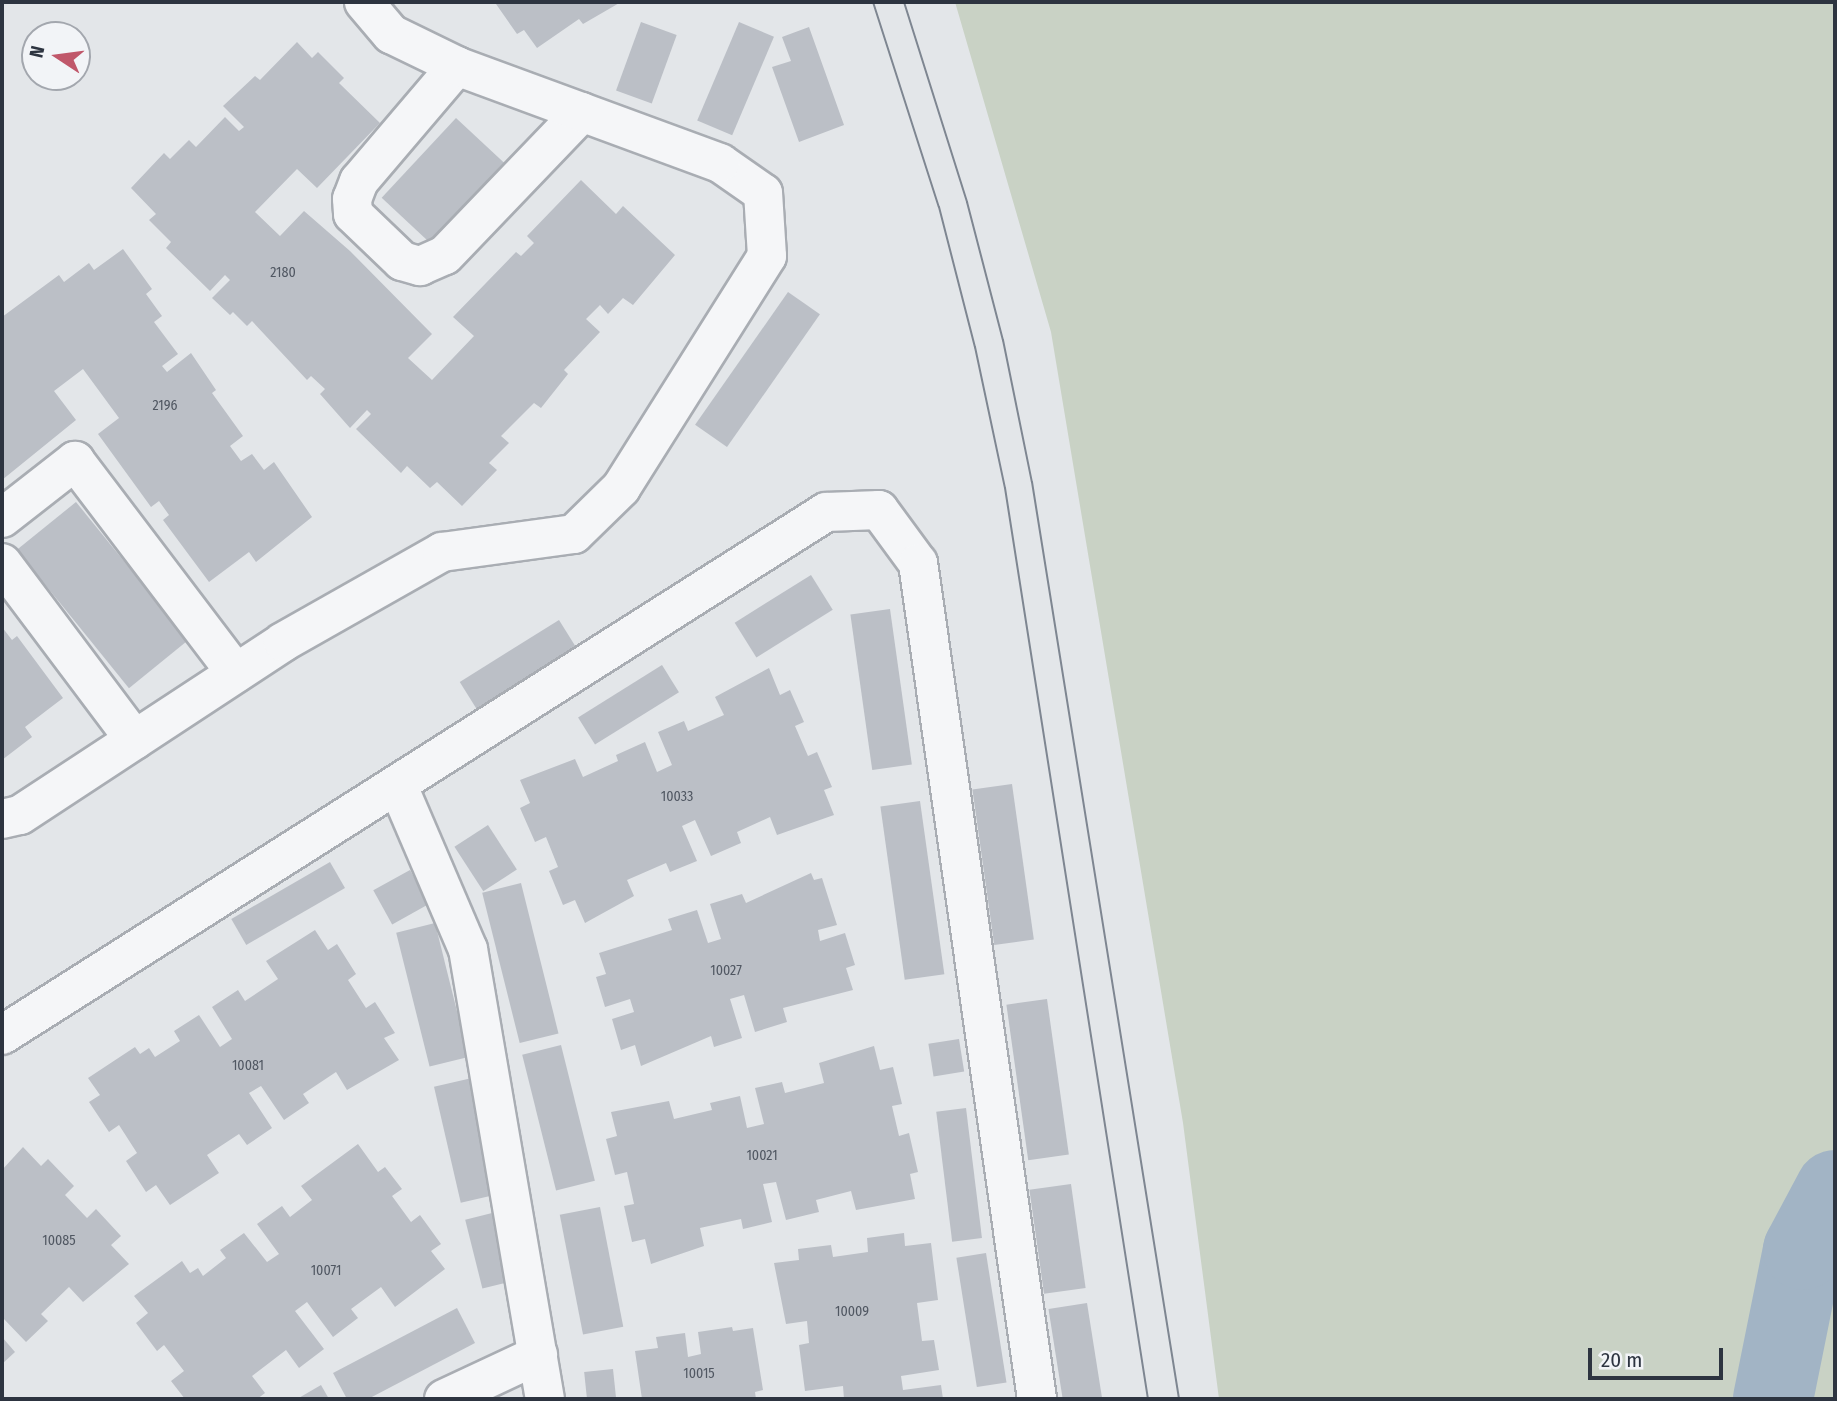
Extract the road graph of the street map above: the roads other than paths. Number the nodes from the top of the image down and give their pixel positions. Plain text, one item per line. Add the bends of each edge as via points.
1 (364, 2) edge
2 (457, 66) junction
3 (582, 112) junction
4 (2, 518) edge
5 (2, 562) edge
6 (236, 673) junction
7 (135, 740) junction
8 (398, 786) junction
9 (2, 819) edge
10 (2, 1035) edge
11 (538, 1355) junction
12 (444, 1399) edge
13 (545, 1399) edge
14 (1037, 1399) edge

1 - 2 lane via 391,34
2 - 3 lane
2 - 3 lane via 359,181 352,199 353,214 402,261 420,266 445,254
3 - 6 lane via 720,163 763,193 767,256 621,488 574,534 442,552
4 - 6 lane via 75,461
5 - 7 lane
6 - 7 lane
7 - 9 lane via 20,816
8 - 10 lane
8 - 11 lane via 468,949
8 - 14 lane via 826,512 879,510 918,563
11 - 12 lane
11 - 13 lane

